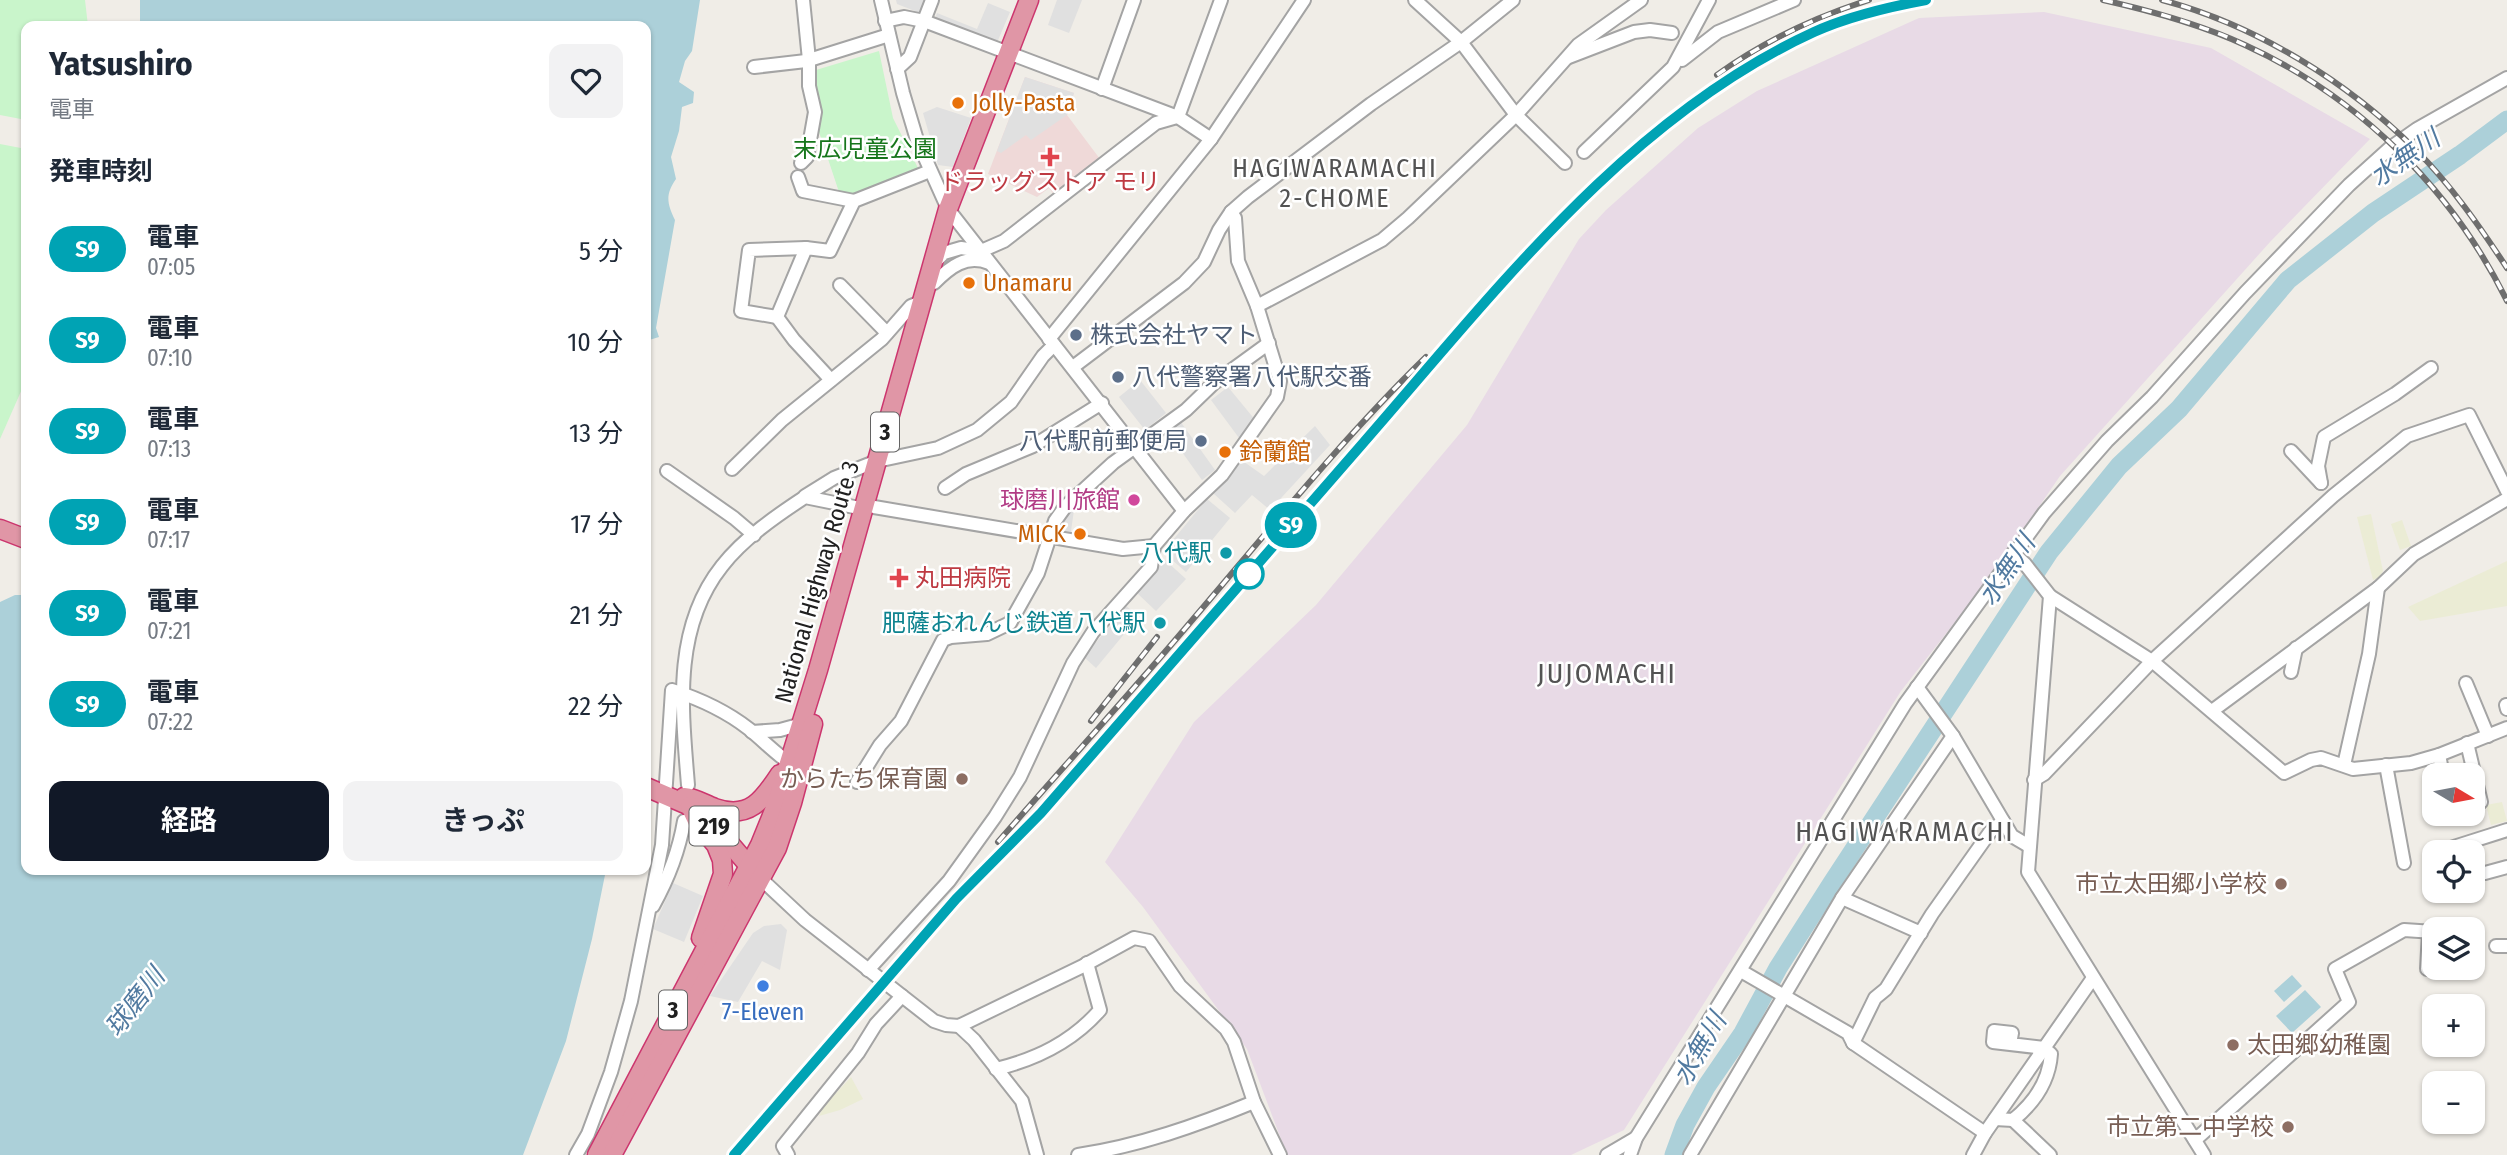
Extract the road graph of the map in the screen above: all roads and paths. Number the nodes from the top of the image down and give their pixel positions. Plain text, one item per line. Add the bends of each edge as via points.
1 (803, 0) edge
2 (881, 0) edge
3 (932, 0) edge
4 (1029, 0) edge
5 (1039, 0) edge
6 (1134, 0) edge
7 (1221, 0) edge
8 (1304, 0) edge
9 (1415, 0) edge
10 (1513, 0) edge
11 (1641, 0) edge
12 (1709, 0) edge
13 (1794, 0) edge
14 (1699, 20) junction
15 (885, 21) junction
16 (925, 21) junction
17 (1672, 33) dead end
18 (889, 35) junction
19 (1711, 37) junction
20 (1461, 42) junction
21 (1013, 56) junction
22 (1568, 57) junction
23 (809, 60) junction
24 (754, 67) dead end
25 (1673, 67) junction
26 (897, 69) junction
27 (2507, 78) edge
28 (1102, 89) junction
29 (1516, 115) junction
30 (1178, 117) junction
31 (1211, 139) junction
32 (1584, 152) dead end
33 (801, 163) dead end
34 (1565, 163) dead end
35 (930, 171) junction
36 (798, 177) dead end
37 (854, 201) junction
38 (1231, 212) junction
39 (952, 214) junction
40 (806, 248) junction
41 (981, 251) junction
42 (938, 259) junction
43 (989, 263) junction
44 (934, 283) junction
45 (840, 285) dead end
46 (922, 302) junction
47 (1257, 306) junction
48 (777, 317) junction
49 (887, 333) junction
50 (1051, 342) junction
51 (1269, 343) junction
52 (1073, 367) junction
53 (2431, 368) dead end
54 (831, 380) junction
55 (1102, 403) junction
56 (1135, 446) junction
57 (2291, 451) dead end
58 (882, 459) junction
59 (732, 469) dead end
60 (667, 471) dead end
61 (2321, 483) junction
62 (945, 488) dead end
63 (2507, 491) edge
64 (2333, 496) junction
65 (805, 497) junction
66 (2507, 499) edge
67 (869, 508) junction
68 (1185, 511) junction
69 (0, 529) edge
70 (754, 535) junction
71 (21, 537) edge
72 (1050, 538) junction
73 (1154, 546) junction
74 (2013, 553) junction
75 (2378, 588) junction
76 (2045, 591) junction
77 (2296, 648) junction
78 (2152, 661) junction
79 (2291, 672) dead end
80 (2466, 683) dead end
81 (1917, 687) junction
82 (677, 691) junction
83 (2212, 711) junction
84 (802, 723) junction
85 (2507, 728) edge
86 (752, 732) junction
87 (1951, 733) junction
88 (2488, 736) junction
89 (2467, 743) junction
90 (2439, 755) junction
91 (2441, 763) edge
92 (2472, 763) edge
93 (2344, 765) junction
94 (2386, 765) junction
95 (794, 766) junction
96 (2034, 780) junction
97 (857, 782) dead end
98 (688, 785) dead end
99 (656, 791) edge
100 (687, 814) junction
101 (2003, 821) junction
102 (2507, 830) edge
103 (2476, 840) edge
104 (2029, 846) junction
105 (2404, 863) dead end
106 (2507, 867) edge
107 (754, 872) junction
108 (2491, 874) dead end
109 (1842, 898) junction
110 (647, 915) junction
111 (2422, 931) edge
112 (1921, 933) junction
113 (1087, 963) junction
114 (867, 970) junction
115 (1741, 971) junction
116 (690, 978) junction
117 (2093, 978) junction
118 (902, 996) junction
119 (1784, 997) junction
120 (959, 1026) junction
121 (1853, 1043) junction
122 (2010, 1044) dead end
123 (2044, 1048) junction
124 (996, 1069) junction
125 (1254, 1102) junction
126 (1995, 1119) junction
127 (2013, 1120) junction
128 (1985, 1133) junction
129 (1636, 1138) junction
130 (2195, 1140) junction
131 (600, 1147) edge
132 (576, 1155) edge
133 (788, 1155) edge
134 (1037, 1155) edge
135 (1078, 1155) edge
136 (1280, 1155) edge
137 (1606, 1155) edge
138 (1630, 1155) edge
139 (1690, 1155) edge
140 (1973, 1155) edge
141 (2050, 1155) edge
142 (2204, 1155) edge

1 - 23 street
2 - 15 street
3 - 16 street
4 - 21 highway, National Highway Route 3 / 3
5 - 21 highway, National Highway Route 3 / 3
6 - 28 street
7 - 30 street
8 - 31 street
9 - 20 street
10 - 20 street
11 - 22 street
12 - 14 street
13 - 19 street
14 - 19 street
14 - 25 street
15 - 16 street via 904,17
15 - 18 street
16 - 21 street
16 - 26 street via 910,57
17 - 22 street via 1634,32
18 - 23 street
18 - 26 street
19 - 25 street
20 - 29 street
20 - 38 street via 1371,104
21 - 28 street
21 - 39 highway, National Highway Route 3 / 3
22 - 29 street
23 - 24 street
23 - 33 street via 808,86 815,112 807,157
25 - 32 street
26 - 35 street
27 - 74 street via 2417,129 2349,184 2107,441
28 - 30 street
29 - 34 street
29 - 47 street via 1382,240
30 - 31 street
30 - 41 street via 1156,123 1004,241
31 - 50 street
35 - 37 street
35 - 39 street
36 - 37 street via 803,191
37 - 40 street via 830,251
38 - 47 street via 1238,261
38 - 52 street via 1204,262 1184,284
39 - 41 street
39 - 42 highway, National Highway Route 3 / 3
40 - 48 street
40 - 48 street via 749,250 741,311
41 - 42 street via 961,248
41 - 43 street
42 - 44 highway, National Highway Route 3 / 3
42 - 46 highway, National Highway Route 3 / 3
43 - 44 street via 978,258 957,263
43 - 50 street
44 - 58 highway, National Highway Route 3 / 3
45 - 49 street
46 - 49 street via 911,306
46 - 58 highway, National Highway Route 3 / 3
47 - 51 street
48 - 54 street
49 - 54 street
50 - 52 street
50 - 58 street via 1011,402 977,430 938,448
51 - 56 street
51 - 68 street via 1280,381 1277,397 1222,475
52 - 55 street
53 - 61 street via 2324,437 2318,466
54 - 59 street
55 - 56 street
55 - 62 street via 1033,446 966,474
56 - 68 street
56 - 72 street via 1065,506
57 - 61 street
58 - 65 street via 834,478
58 - 67 highway, National Highway Route 3 / 3
60 - 70 street
61 - 64 street
63 - 64 street via 2469,415 2407,436
64 - 78 street
65 - 67 street
65 - 70 street
66 - 75 street via 2414,555
67 - 72 street
67 - 84 highway, National Highway Route 3 / 3
67 - 95 highway, National Highway Route 3 / 3
68 - 73 street
69 - 71 highway
70 - 82 street via 722,565 698,606
72 - 73 street via 1123,549
72 - 97 street via 1038,573 1010,623 987,634 943,640 901,721
73 - 114 street via 1152,567 1093,632 1073,663 1020,777 995,817 949,881
74 - 76 street
74 - 81 street
75 - 77 street
75 - 93 street via 2369,654
76 - 78 street
76 - 96 street
77 - 79 street
77 - 83 street
78 - 83 street
78 - 96 street
80 - 88 street
81 - 87 street
81 - 115 street
82 - 86 street via 707,702
82 - 98 street
82 - 99 street
83 - 93 street via 2284,773 2321,758
84 - 86 street
84 - 95 highway, National Highway Route 3 / 3
85 - 88 street
86 - 95 street
87 - 101 street
87 - 109 street
88 - 89 street
89 - 90 street
89 - 92 street
90 - 91 street
90 - 94 street
93 - 94 street via 2353,769
94 - 105 street
95 - 99 highway via 742,812
95 - 107 highway, National Highway Route 3 / 3 via 777,848
96 - 104 street
99 - 100 highway, 219
99 - 110 street via 662,845
100 - 107 highway, 219 via 714,825
100 - 110 street via 681,844
100 - 116 highway via 716,845 723,874
101 - 104 street via 2012,836
101 - 112 street via 1990,832
102 - 103 street
104 - 117 street via 2028,872
106 - 108 street
107 - 114 street
107 - 116 highway, National Highway Route 3 / 3
107 - 131 highway, National Highway Route 3 / 3
109 - 112 street
109 - 119 street
110 - 131 street via 631,1001 611,1072
111 - 130 street via 2404,930 2335,969 2348,1002
112 - 121 street via 1875,999
113 - 120 street
113 - 124 street via 1100,1010 1085,1028 1058,1046
113 - 125 street via 1134,938 1149,941 1180,986 1226,1029
114 - 118 street
115 - 119 street
115 - 129 street
116 - 131 highway, National Highway Route 3 / 3
117 - 123 street
117 - 130 street
118 - 120 street via 934,1021
118 - 133 street via 783,1146
119 - 121 street via 1848,1033
119 - 139 street
120 - 124 street
121 - 128 street
122 - 123 street
123 - 126 street
123 - 127 street via 2051,1054 2046,1079 2028,1108
124 - 134 street via 1022,1101
125 - 135 street via 1167,1134
125 - 136 street
126 - 127 street
126 - 128 street
127 - 141 street
128 - 140 street
129 - 137 street
129 - 138 street
130 - 142 street
131 - 132 street

